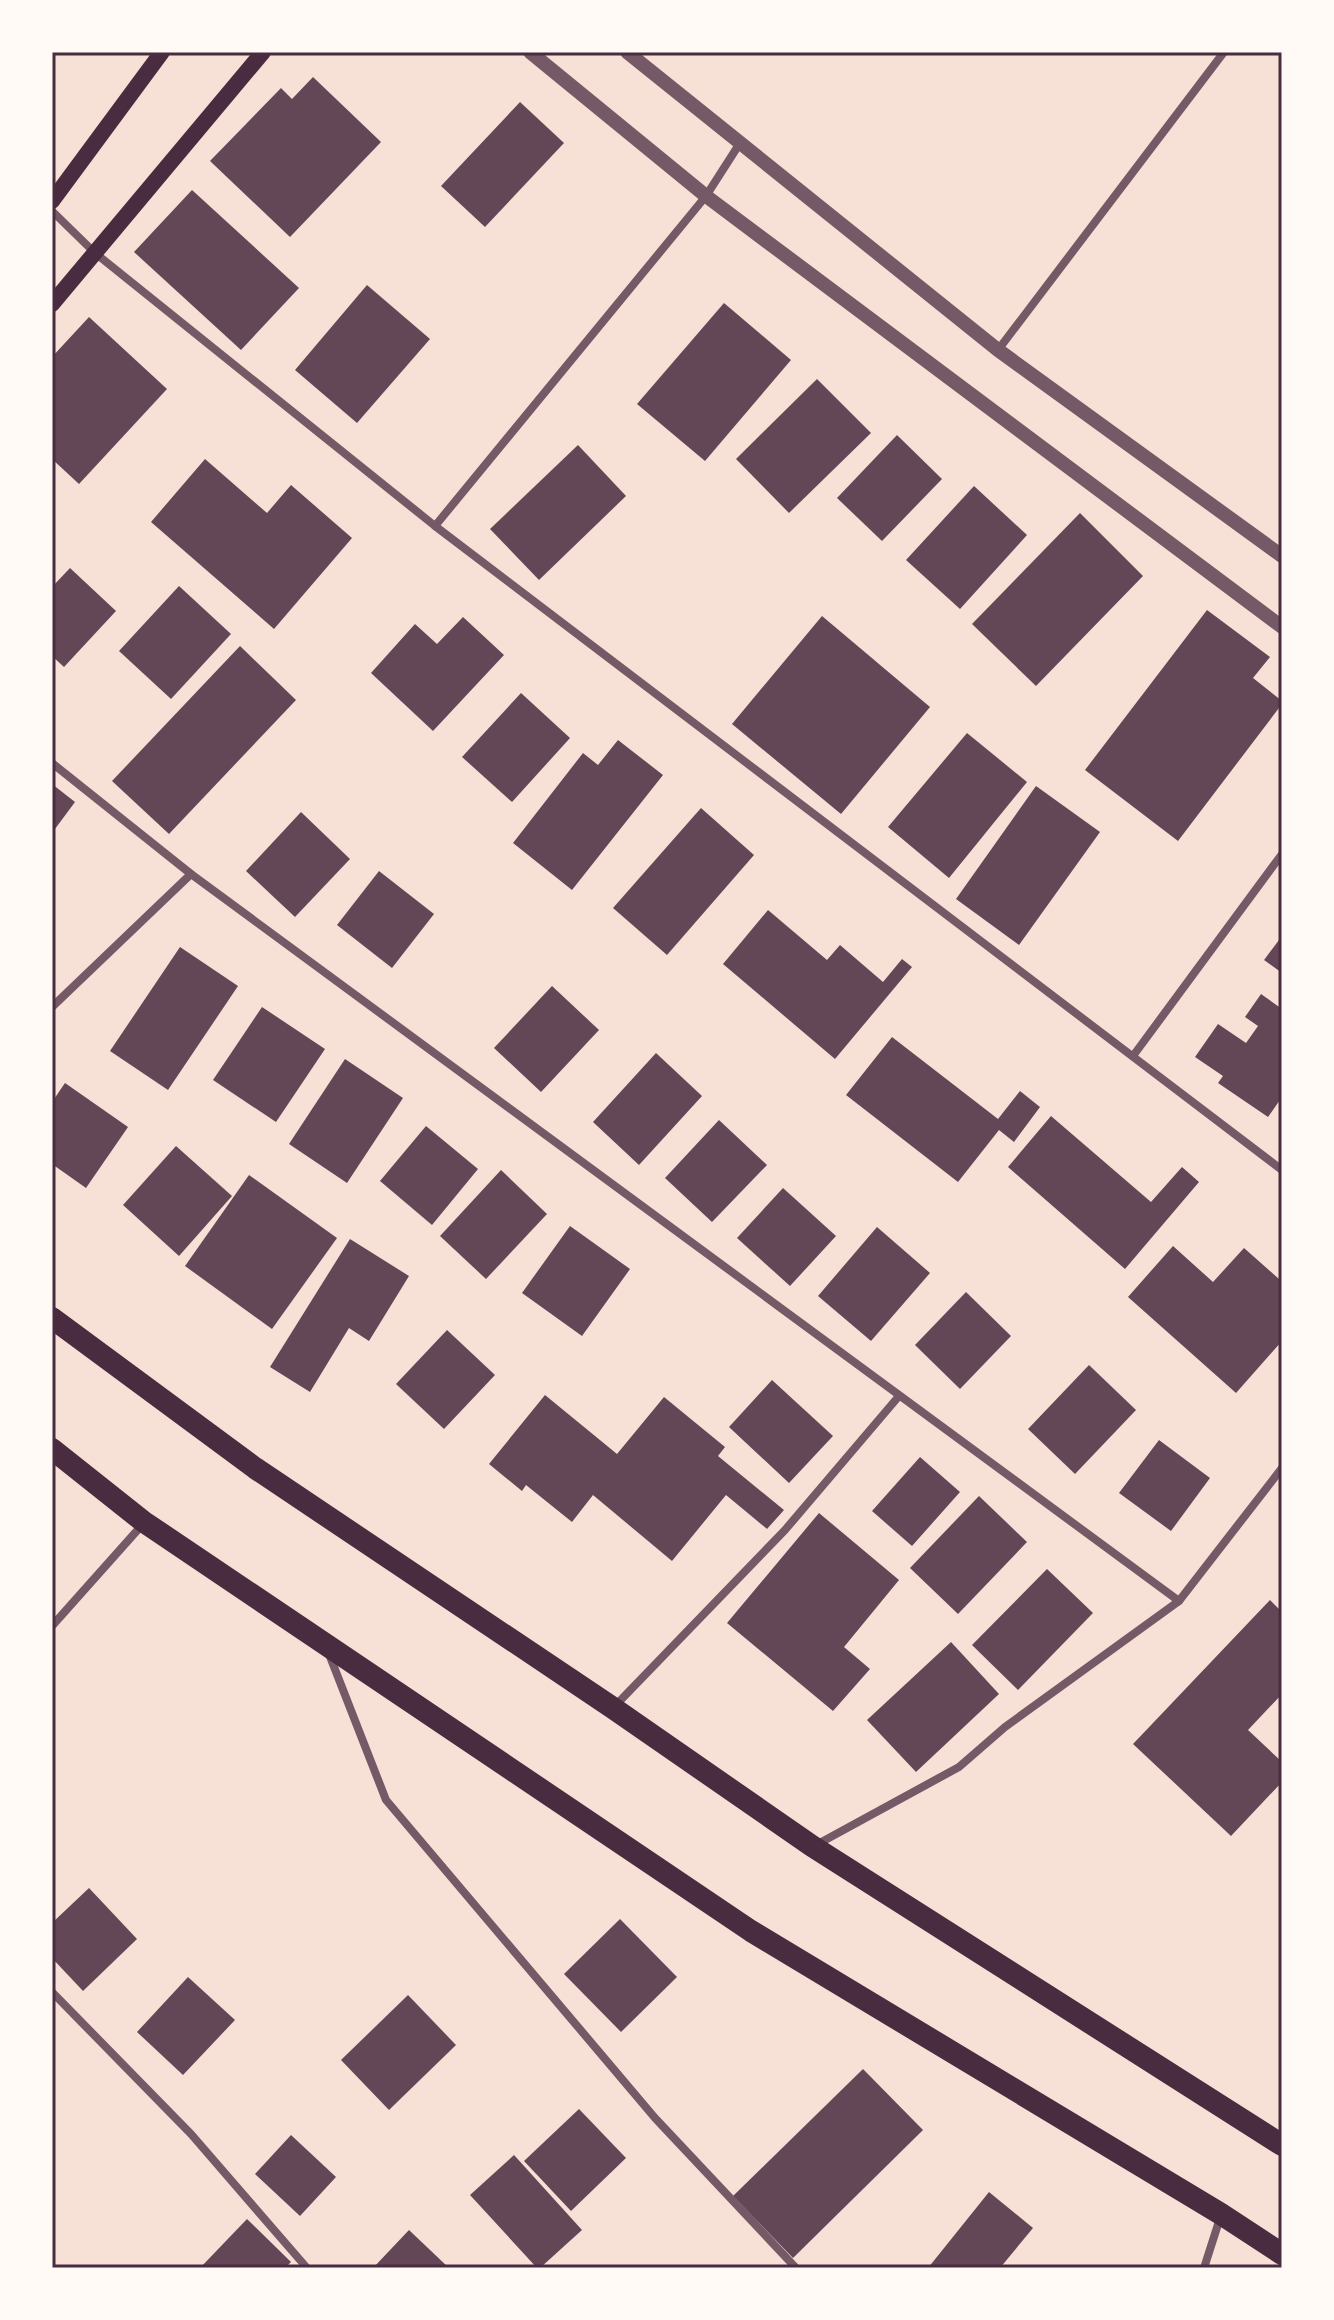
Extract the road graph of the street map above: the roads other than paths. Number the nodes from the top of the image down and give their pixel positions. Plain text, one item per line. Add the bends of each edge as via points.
1 (162, 52) edge
2 (263, 52) edge
3 (530, 52) edge
4 (627, 52) edge
5 (1224, 52) edge
6 (741, 142) junction
7 (706, 196) junction
8 (52, 201) edge
9 (52, 211) edge
10 (95, 253) junction
11 (52, 304) edge
12 (998, 350) junction
13 (435, 526) junction
14 (1282, 556) edge
15 (1282, 627) edge
16 (52, 763) edge
17 (1282, 854) edge
18 (191, 874) junction
19 (52, 1007) edge
20 (1133, 1056) junction
21 (1282, 1170) edge
22 (52, 1318) edge
23 (899, 1396) junction
24 (52, 1449) edge
25 (1282, 1468) edge
26 (144, 1522) junction
27 (1179, 1601) junction
28 (52, 1626) edge
29 (324, 1643) junction
30 (613, 1708) junction
31 (812, 1846) junction
32 (52, 1992) edge
33 (1282, 2145) edge
34 (1221, 2214) junction
35 (1282, 2254) edge
36 (307, 2268) edge
37 (796, 2268) edge
38 (1204, 2268) edge

1 - 8 main road
2 - 10 main road
3 - 7 street
4 - 6 street
5 - 12 street
6 - 7 street
6 - 12 street
7 - 13 street
7 - 15 street
9 - 10 street
10 - 11 main road
10 - 13 street
12 - 14 street
13 - 20 street
16 - 18 street
17 - 20 street
18 - 19 street
18 - 23 street
20 - 21 street
22 - 30 highway via 255,1468
23 - 27 street
23 - 30 street via 785,1530
24 - 26 highway
25 - 27 street
26 - 28 street
26 - 29 highway
27 - 31 street via 1005,1727 959,1767
29 - 34 highway via 751,1931
29 - 37 street via 386,1800 655,2118
30 - 31 highway
31 - 33 highway
32 - 36 street via 191,2134
34 - 35 highway
34 - 38 street

